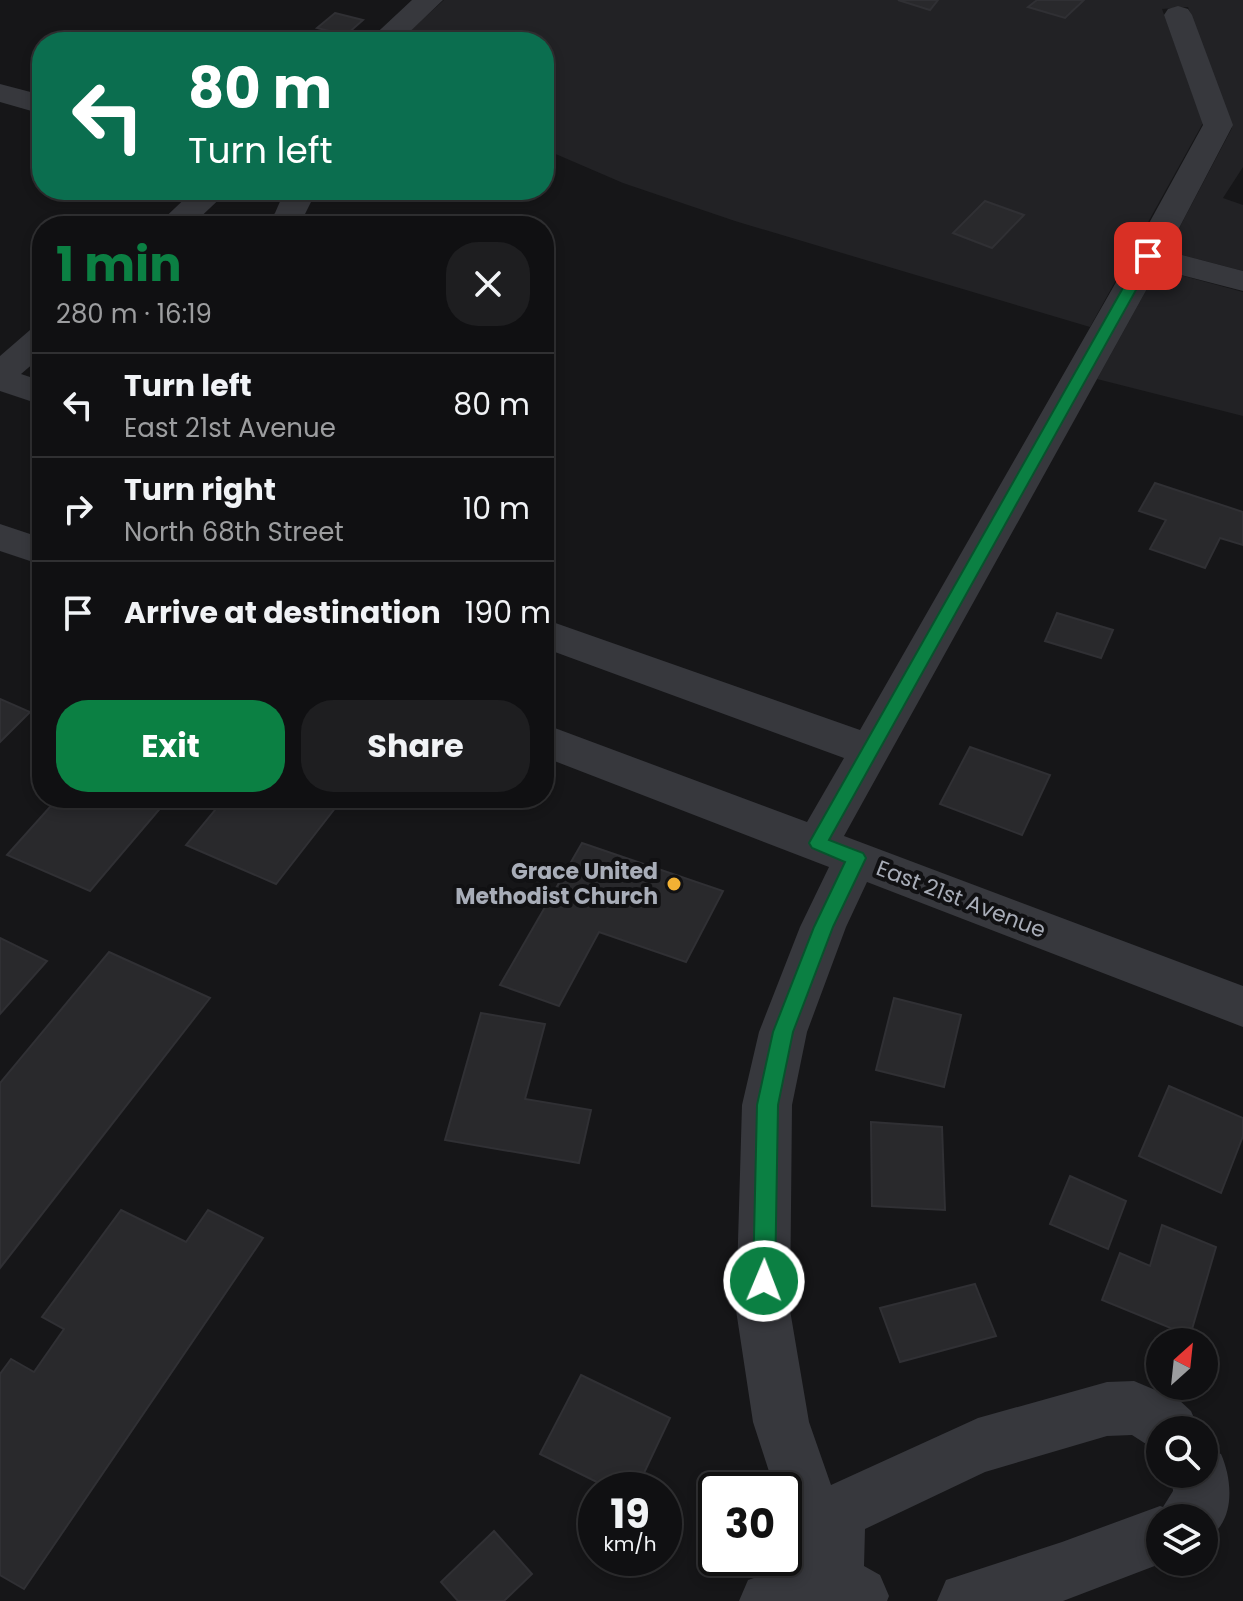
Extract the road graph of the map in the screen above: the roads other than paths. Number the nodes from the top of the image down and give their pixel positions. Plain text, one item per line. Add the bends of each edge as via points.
1 (429, 0) edge
2 (1178, 15) dead end
3 (393, 32) edge
4 (0, 93) edge
5 (32, 102) edge
6 (202, 200) edge
7 (183, 216) edge
8 (1148, 256) junction
9 (1243, 281) edge
10 (32, 347) edge
11 (0, 377) edge
12 (32, 390) edge
13 (0, 537) edge
14 (32, 548) edge
15 (554, 637) edge
16 (554, 744) edge
17 (870, 751) junction
18 (837, 851) junction
19 (1243, 1007) edge
20 (1152, 1416) edge
21 (1146, 1540) edge
22 (849, 1595) edge
23 (769, 1601) edge
24 (967, 1601) edge

1 - 3 street
2 - 8 street via 1218,125
4 - 5 street
6 - 7 street
8 - 9 street
8 - 17 street
10 - 11 street
11 - 12 street
13 - 14 street
15 - 17 street
16 - 18 street, East 21st Avenue
17 - 18 street
18 - 19 street, East 21st Avenue
18 - 22 street via 823,927 783,1032 767,1105 763,1310 781,1422
20 - 22 street via 1134,1408 1107,1409 964,1453 837,1512
21 - 24 street
22 - 23 street

